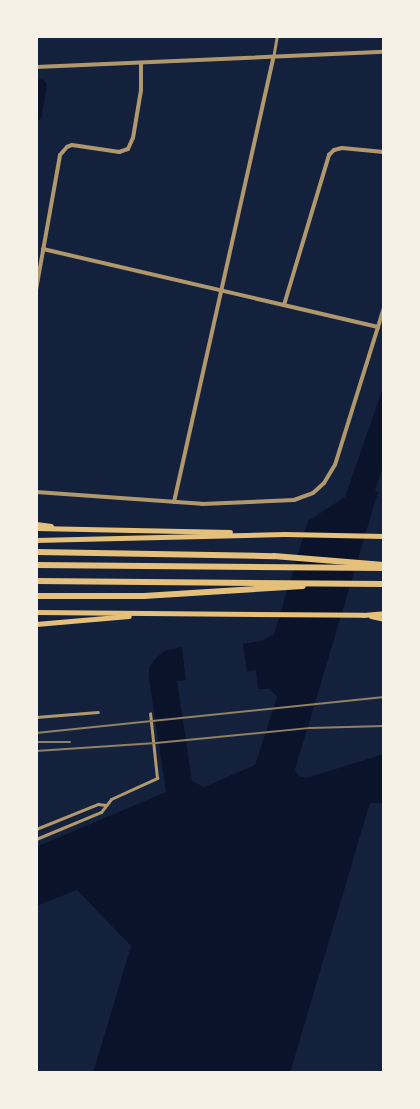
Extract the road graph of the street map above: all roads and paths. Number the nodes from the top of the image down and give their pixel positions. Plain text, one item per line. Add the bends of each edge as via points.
1 (277, 36) edge
2 (384, 52) edge
3 (273, 58) junction
4 (140, 62) junction
5 (36, 67) edge
6 (384, 152) edge
7 (43, 249) junction
8 (36, 290) edge
9 (222, 290) junction
10 (284, 305) junction
11 (384, 308) edge
12 (378, 327) junction
13 (36, 492) edge
14 (174, 502) junction
15 (36, 524) edge
16 (36, 528) edge
17 (67, 528) junction
18 (285, 534) junction
19 (384, 536) edge
20 (36, 540) edge
21 (36, 552) edge
22 (36, 565) edge
23 (384, 566) edge
24 (36, 580) edge
25 (340, 583) junction
26 (384, 584) edge
27 (36, 596) edge
28 (36, 612) edge
29 (157, 613) junction
30 (384, 613) edge
31 (363, 615) junction
32 (384, 619) edge
33 (36, 624) edge
34 (98, 712) dead end
35 (150, 713) dead end
36 (36, 717) edge
37 (106, 805) junction
38 (36, 829) edge
39 (36, 839) edge

1 - 3 street
2 - 3 street
3 - 4 street
3 - 9 street
4 - 5 street
4 - 7 street via 141,86 131,144 119,152 78,145 63,150 58,159
6 - 10 street via 342,148 329,155
7 - 8 street
7 - 9 street
9 - 10 street
9 - 14 street
10 - 12 street
11 - 12 street
12 - 14 street via 335,465 319,489 301,499 286,501
13 - 14 street
15 - 17 highway
16 - 17 highway
17 - 18 highway
18 - 19 highway
18 - 20 highway
21 - 23 highway via 265,555
22 - 23 highway
24 - 25 highway
25 - 26 highway
25 - 27 highway via 144,596
28 - 29 highway
29 - 31 highway
29 - 33 highway
30 - 31 highway
31 - 32 highway
34 - 36 street
35 - 37 street via 157,778 111,798
37 - 38 street via 98,804
37 - 39 street via 101,812

